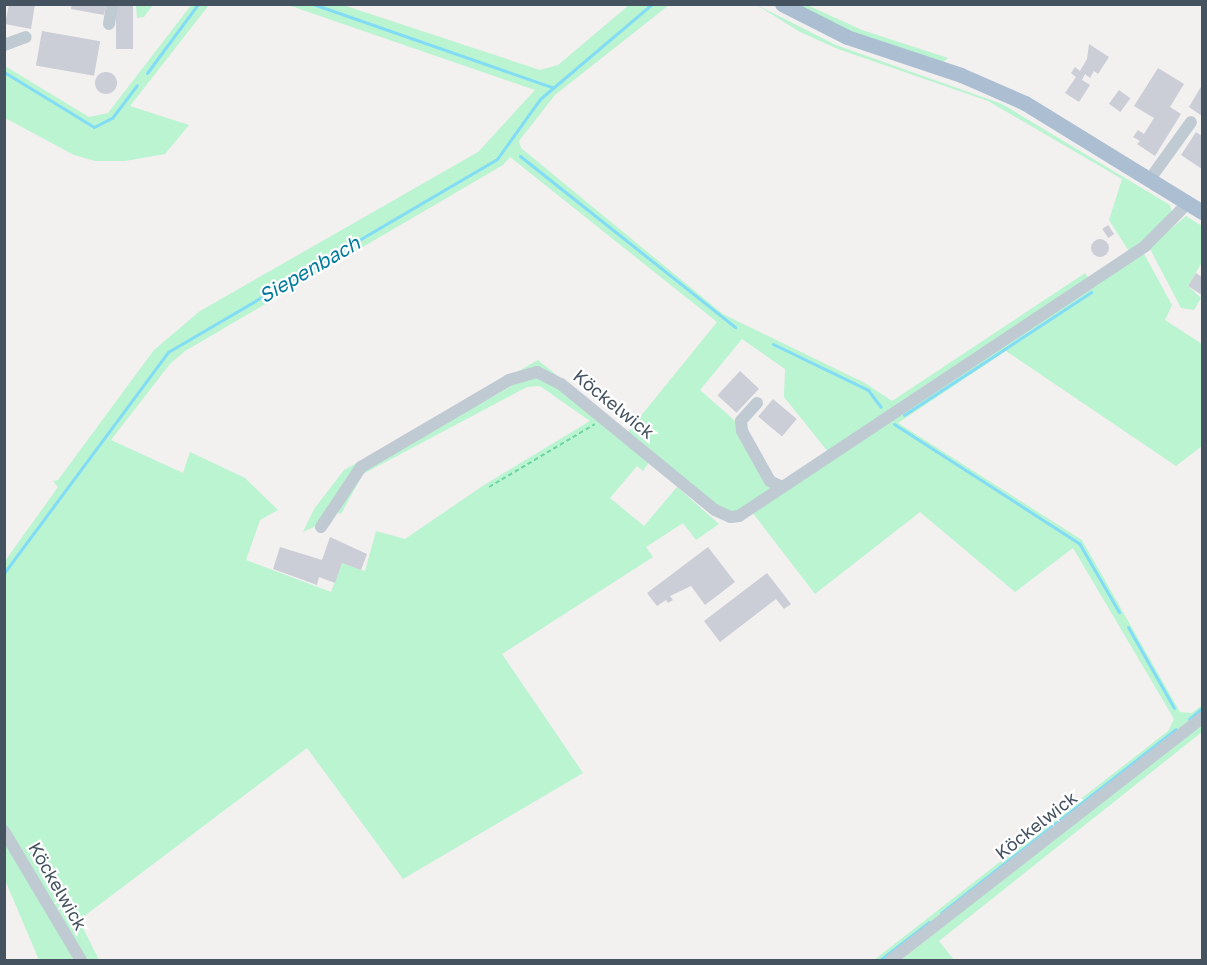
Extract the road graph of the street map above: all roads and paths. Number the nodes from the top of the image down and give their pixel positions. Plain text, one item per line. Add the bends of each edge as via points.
1 (112, 4) edge
2 (782, 4) edge
3 (109, 24) dead end
4 (26, 37) dead end
5 (4, 45) edge
6 (1191, 122) dead end
7 (1150, 179) junction
8 (1188, 203) junction
9 (1203, 212) edge
10 (757, 403) dead end
11 (602, 417) junction
12 (489, 487) dead end
13 (783, 487) junction
14 (321, 527) dead end
15 (1203, 718) edge
16 (4, 831) edge
17 (81, 960) edge
18 (891, 960) edge

1 - 3 street
2 - 7 main road via 847,37 992,87
4 - 5 street
6 - 7 street
7 - 8 main road
8 - 9 main road
8 - 13 street, Köckelwick via 1145,246
10 - 13 street via 741,421 742,431 770,481
11 - 12 path
11 - 13 street, Köckelwick via 723,515 739,516
11 - 14 street, Köckelwick via 548,376 524,374 361,467
15 - 18 street, Köckelwick
16 - 17 street, Köckelwick

